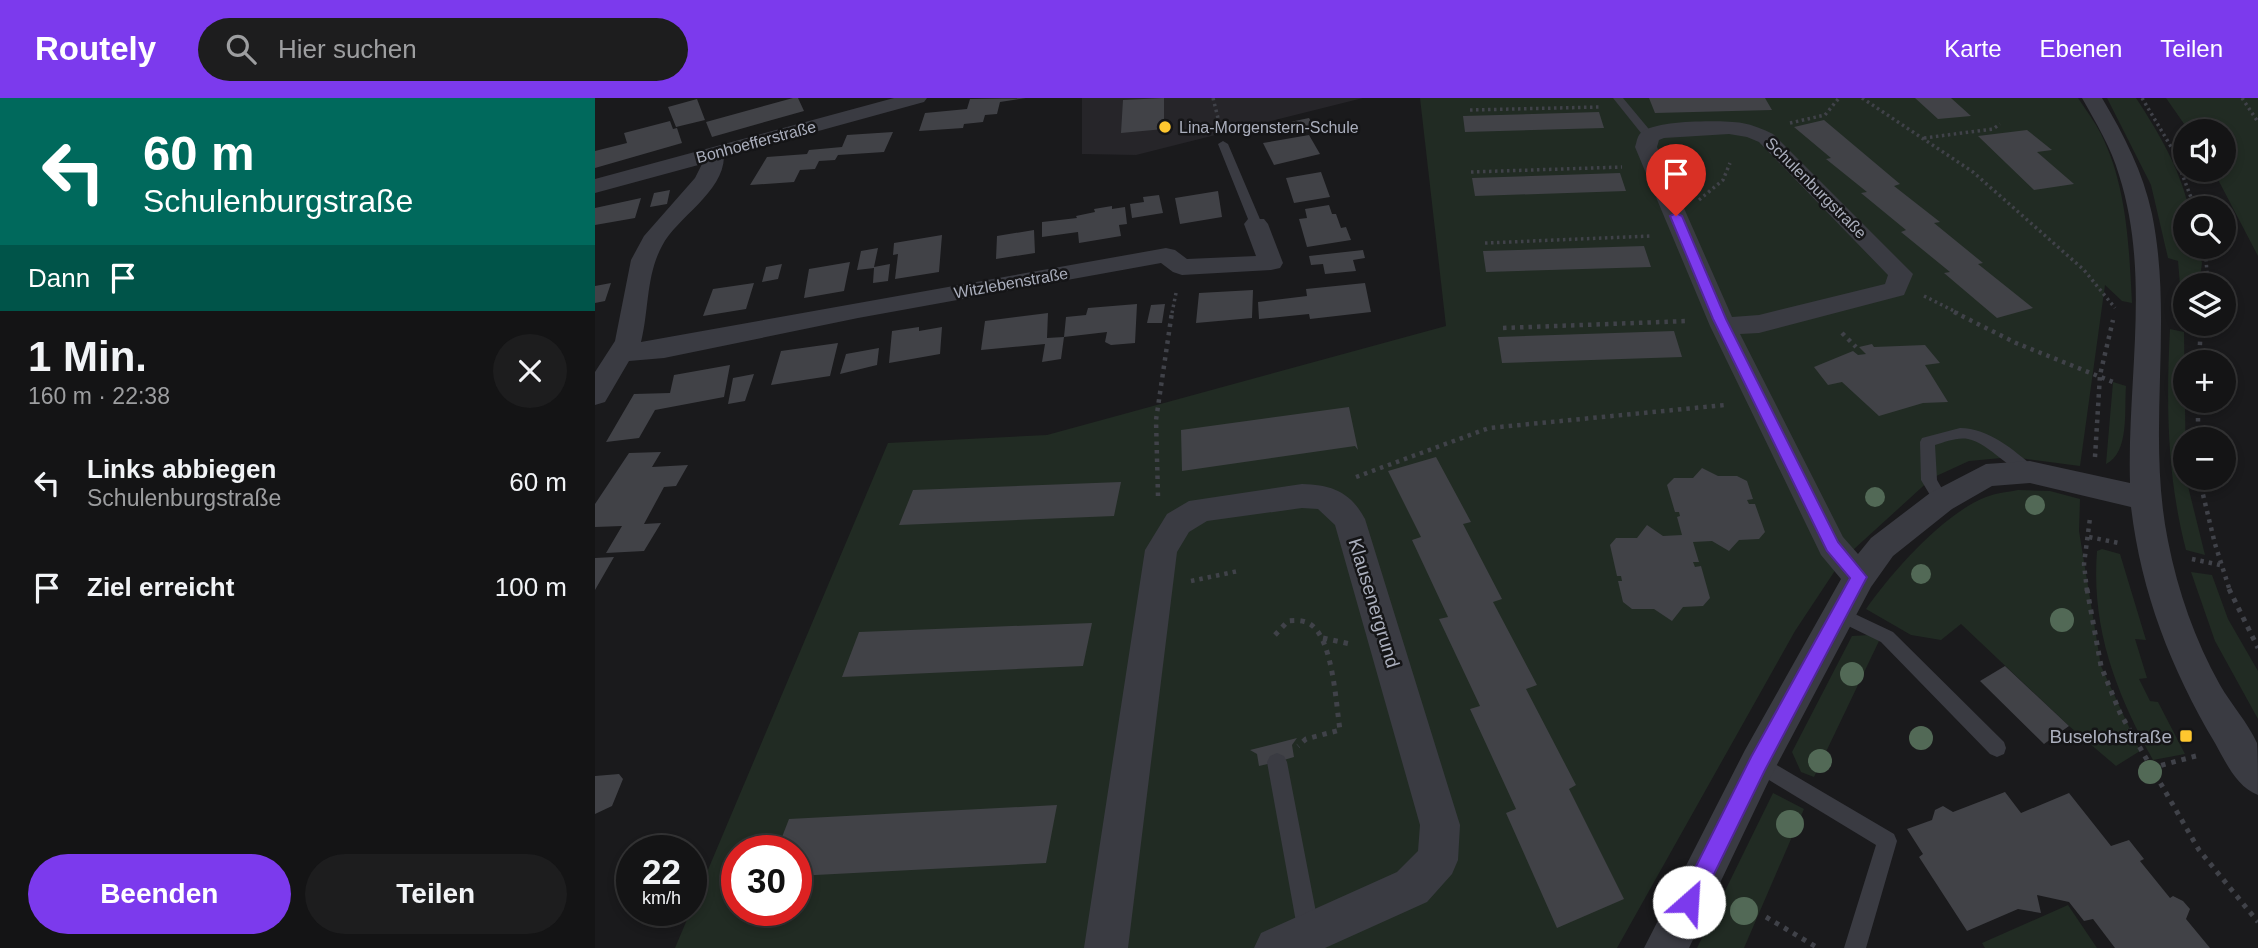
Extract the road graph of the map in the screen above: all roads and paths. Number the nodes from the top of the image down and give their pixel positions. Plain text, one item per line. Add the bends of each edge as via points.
1 (917, 98) edge
2 (1839, 98) edge
3 (1862, 98) edge
4 (2092, 98) edge
5 (2142, 98) edge
6 (2242, 98) edge
7 (1621, 102) edge
8 (1470, 110) dead end
9 (2258, 122) edge
10 (2000, 124) dead end
11 (1760, 134) junction
12 (1649, 136) junction
13 (1924, 138) junction
14 (1223, 144) dead end
15 (712, 154) junction
16 (1730, 163) dead end
17 (1654, 166) junction
18 (1471, 172) dead end
19 (595, 186) edge
20 (2191, 196) edge
21 (1256, 224) joint
22 (1680, 226) junction
23 (1485, 243) dead end
24 (1182, 267) junction
25 (1900, 281) junction
26 (1722, 323) junction
27 (1503, 328) dead end
28 (623, 354) junction
29 (2100, 375) junction
30 (2113, 382) dead end
31 (595, 395) edge
32 (1759, 401) junction
33 (2030, 472) junction
34 (2093, 485) junction
35 (2202, 490) edge
36 (1326, 498) junction
37 (2146, 498) junction
38 (1941, 501) junction
39 (1178, 523) junction
40 (1238, 571) dead end
41 (1859, 577) junction
42 (1202, 579) dead end
43 (1840, 614) junction
44 (1275, 635) dead end
45 (2258, 648) edge
46 (1306, 739) dead end
47 (2190, 746) dead end
48 (1997, 748) dead end
49 (1277, 762) dead end
50 (1758, 764) junction
51 (2151, 768) junction
52 (2258, 777) edge
53 (1766, 917) dead end
54 (2258, 922) edge
55 (1309, 933) junction
56 (1106, 948) edge
57 (1276, 948) edge
58 (1666, 948) edge
59 (1818, 948) edge
60 (1854, 948) edge

1 - 15 street, Bonhoefferstraße
2 - 11 path via 1825,115
3 - 13 path
4 - 37 street via 2118,141 2135,187 2148,249
5 - 20 path via 2181,167
6 - 9 path
7 - 8 path
7 - 12 lane
10 - 13 path via 1993,130
11 - 12 street, Schulenburgstraße via 1742,129
11 - 25 street, Schulenburgstraße via 1891,262 1901,274
12 - 17 street via 1646,147
13 - 29 path via 1973,172 2084,270 2116,309
14 - 21 lane, Witzlebenstraße
15 - 19 street, Bonhoefferstraße
15 - 28 street via 705,180 652,241 643,260
16 - 22 path via 1723,180 1685,213
17 - 18 path
17 - 22 street
21 - 24 street, Witzlebenstraße via 1271,262
22 - 23 path
22 - 26 street
24 - 28 street, Witzlebenstraße via 1165,255
24 - 39 path via 1161,374 1156,438 1161,517
25 - 26 street via 1895,289 1882,293 1759,324
25 - 29 path via 2016,343
26 - 27 path
26 - 32 street
28 - 31 street
29 - 30 path
29 - 34 path
32 - 36 path via 1476,431 1357,477
32 - 41 street via 1832,546
33 - 34 street
33 - 38 street via 1986,475
33 - 38 lane via 1976,436 1964,433 1927,442 1929,480
34 - 37 street
34 - 51 path via 2084,564 2101,666 2120,713
35 - 45 path via 2214,550
36 - 39 street via 1302,496 1200,510
36 - 55 street, Klausenergrund via 1349,519 1440,825 1438,860 1412,887
37 - 52 street via 2152,551 2177,637 2224,727
38 - 41 street via 1882,547
39 - 56 street via 1161,550
40 - 42 path
41 - 43 street
43 - 48 lane via 1887,637
43 - 50 street
44 - 46 path via 1288,621 1304,621 1323,638 1341,730
47 - 51 path via 2196,756
49 - 55 lane
50 - 58 street
50 - 60 lane via 1887,841
51 - 54 path via 2199,850
53 - 59 path
55 - 57 street, Klausenergrund

